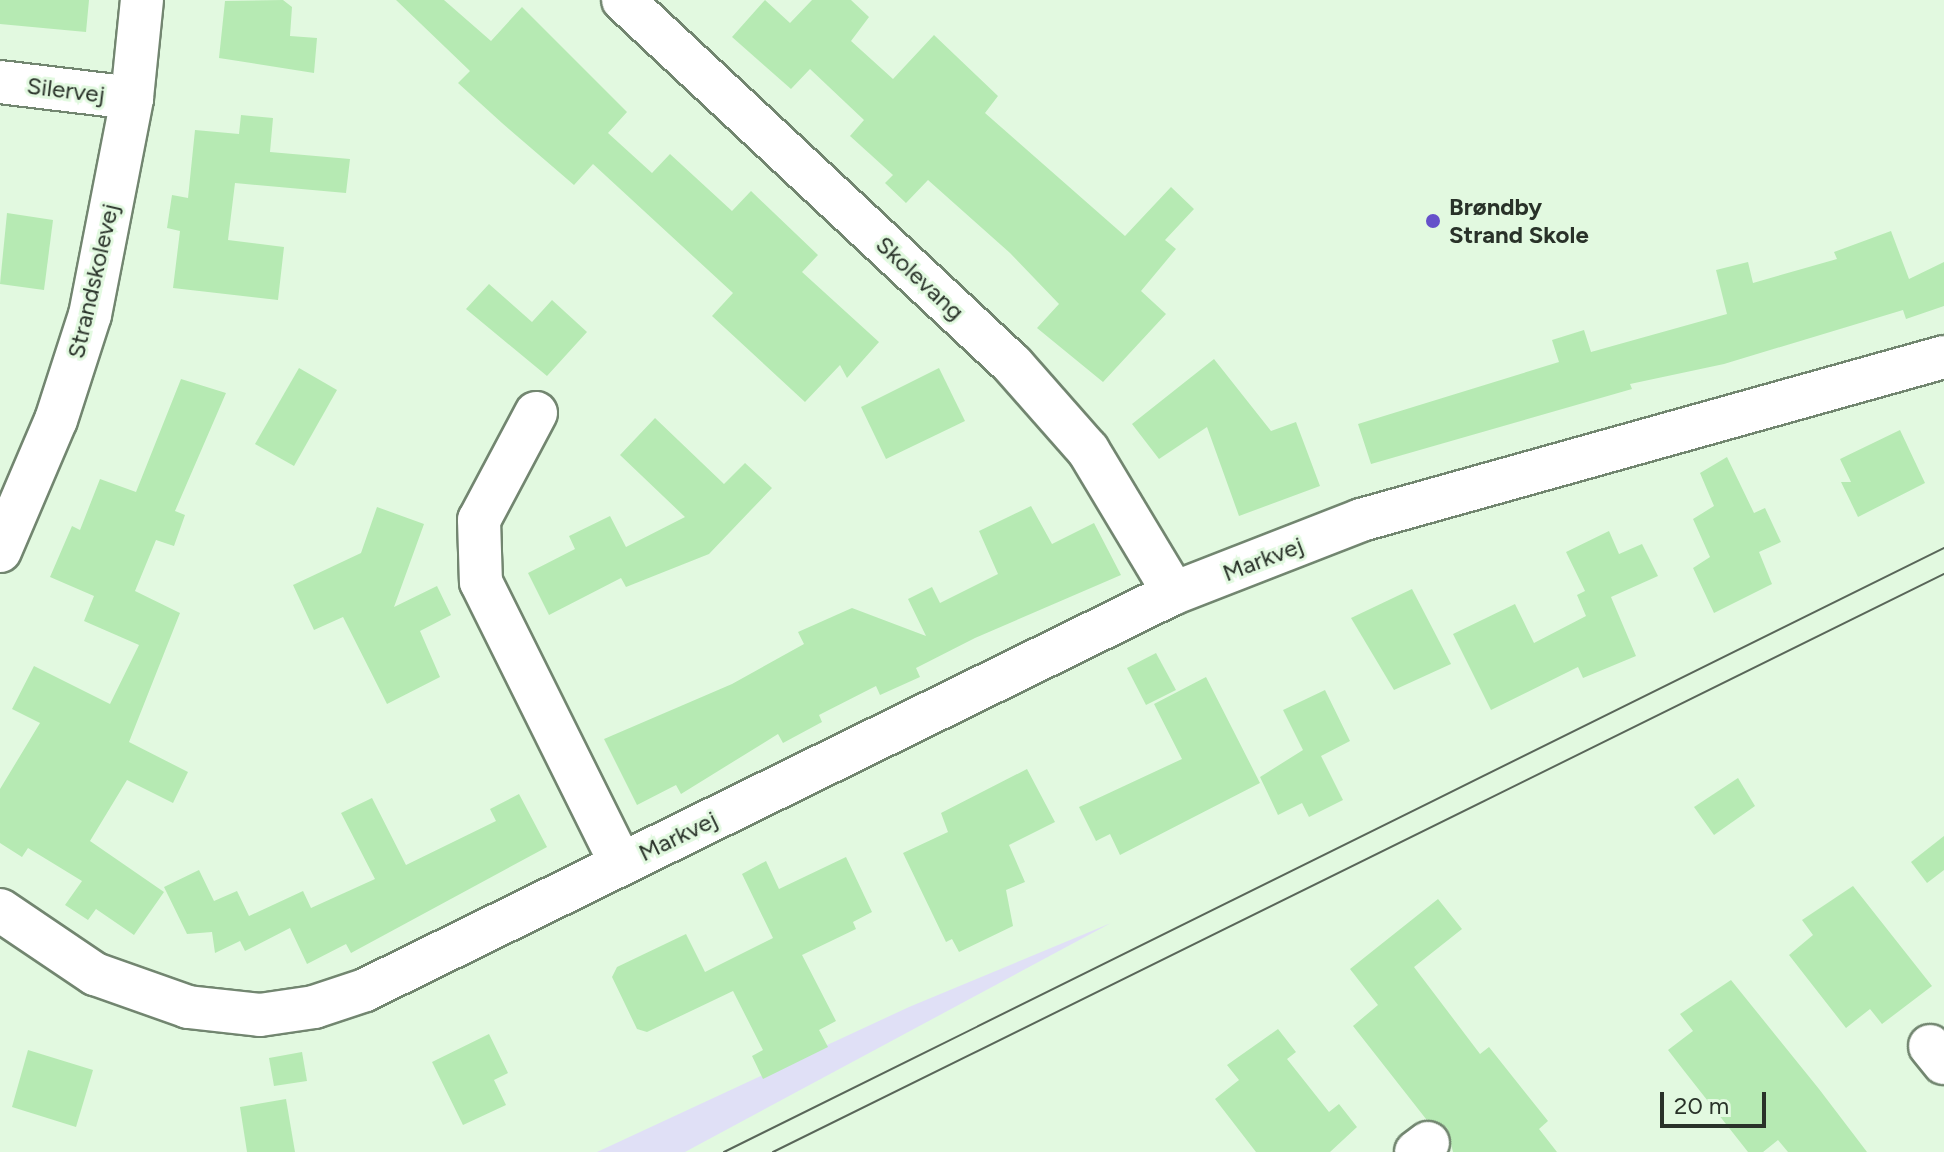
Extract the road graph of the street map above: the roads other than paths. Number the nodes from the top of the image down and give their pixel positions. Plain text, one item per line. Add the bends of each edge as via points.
1 (142, 0) edge
2 (623, 0) edge
3 (0, 82) edge
4 (132, 98) junction
5 (1944, 357) edge
6 (536, 413) dead end
7 (0, 551) edge
8 (1174, 593) junction
9 (621, 864) junction
10 (0, 910) edge

1 - 4 street, Strandskolevej
2 - 8 street, Skolevang via 1013,365 1088,450
3 - 4 street, Silervej
4 - 7 street, Strandskolevej via 90,315 56,420
5 - 8 street, Markvej via 1361,520
6 - 9 street, Markvej via 479,520 481,582
8 - 9 street, Markvej
9 - 10 street, Markvej via 365,990 260,1015 188,1007 95,974

